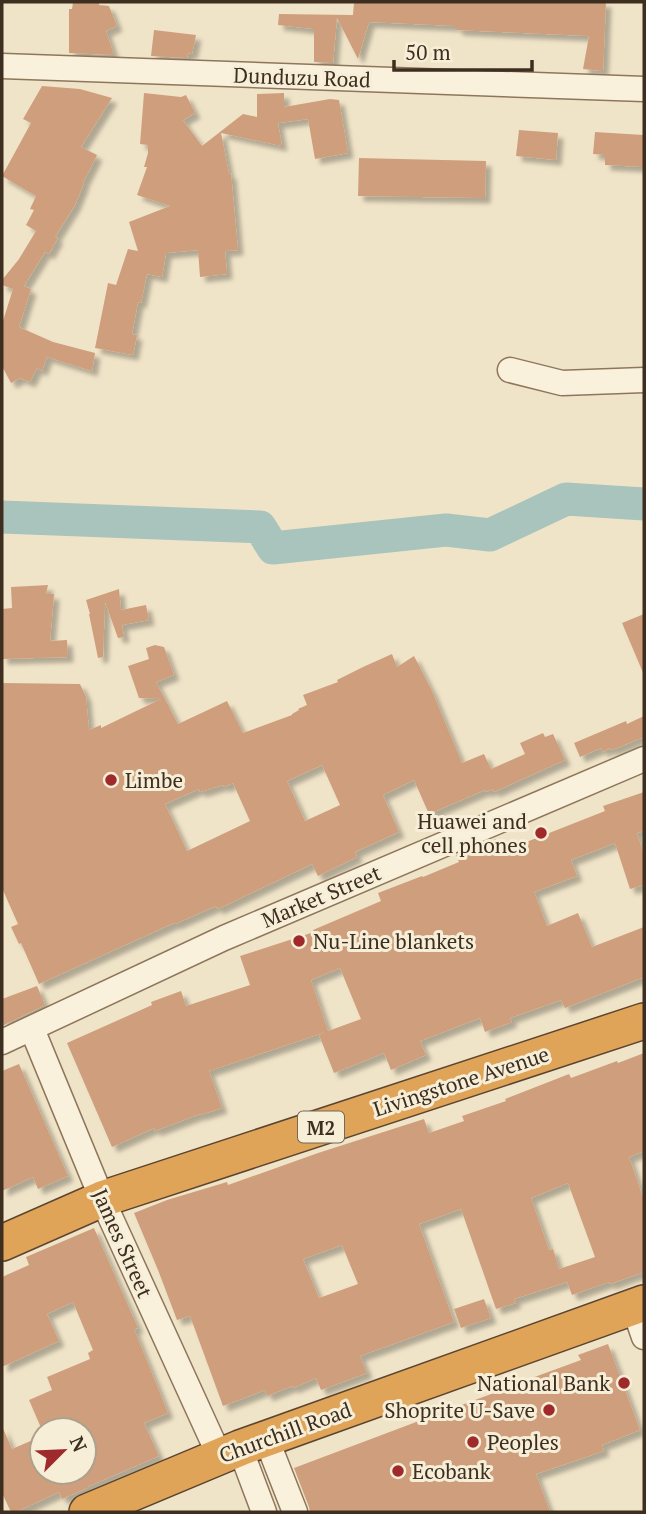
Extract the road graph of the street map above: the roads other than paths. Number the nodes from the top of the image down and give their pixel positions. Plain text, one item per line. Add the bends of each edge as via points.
1 (2, 66) edge
2 (644, 89) edge
3 (510, 370) dead end
4 (644, 380) edge
5 (644, 759) edge
6 (644, 1021) edge
7 (32, 1029) junction
8 (2, 1042) edge
9 (102, 1199) junction
10 (2, 1243) edge
11 (641, 1316) edge
12 (241, 1447) junction
13 (87, 1512) edge
14 (264, 1512) edge
15 (295, 1512) edge

1 - 2 street, Dunduzu Road
3 - 4 street via 562,383
5 - 7 street, Market Street via 224,938
6 - 9 highway, Livingstone Avenue / M2
7 - 8 street, Market Street
7 - 9 street, James Street
9 - 10 highway, Livingstone Avenue / M2
9 - 12 street, James Street
11 - 12 highway, Churchill Road
12 - 13 highway, Churchill Road
12 - 14 street
12 - 15 street

